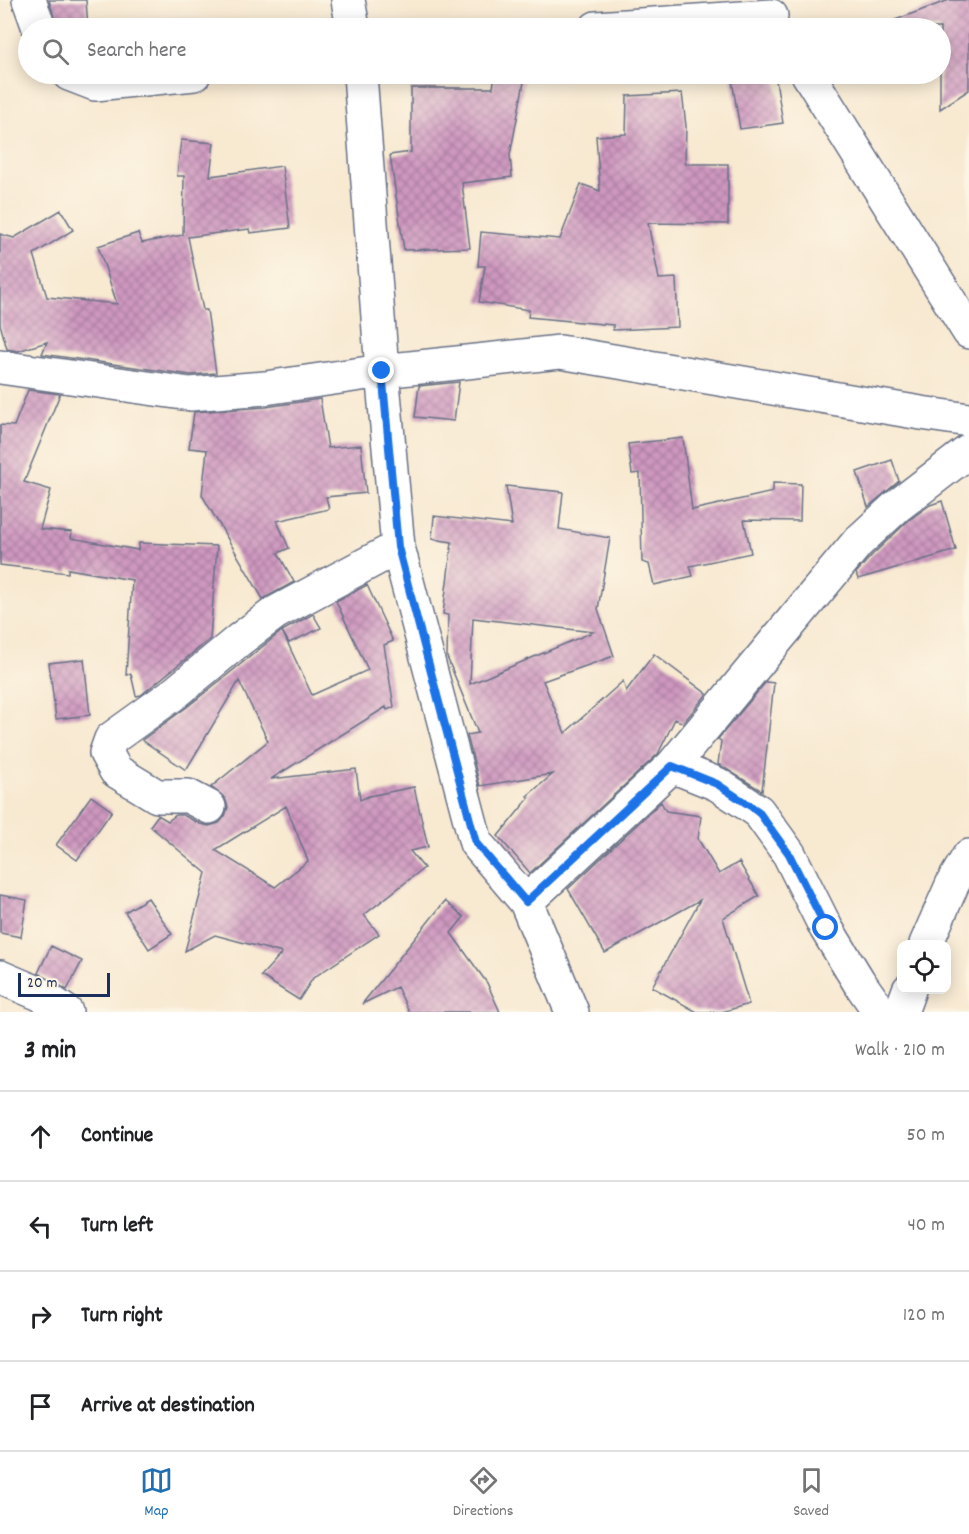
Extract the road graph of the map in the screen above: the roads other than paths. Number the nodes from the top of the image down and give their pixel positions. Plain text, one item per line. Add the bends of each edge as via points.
1 (29, 0) edge
2 (348, 0) edge
3 (771, 15) edge
4 (35, 18) edge
5 (351, 18) edge
6 (731, 18) edge
7 (361, 84) edge
8 (814, 84) edge
9 (969, 332) edge
10 (0, 367) edge
11 (382, 371) junction
12 (969, 420) edge
13 (969, 451) edge
14 (398, 547) junction
15 (672, 766) junction
16 (208, 807) dead end
17 (969, 856) edge
18 (526, 902) junction
19 (928, 940) edge
20 (0, 977) edge
21 (908, 994) edge
22 (66, 1012) edge
23 (572, 1012) edge
24 (880, 1012) edge
25 (901, 1012) edge

1 - 4 street
2 - 5 street
3 - 6 street
7 - 11 street
8 - 9 street
10 - 11 street via 190,394
11 - 12 street via 560,352
11 - 14 street
13 - 15 street via 858,542
14 - 16 street via 274,613 111,739 106,753 116,771 157,796 188,796
14 - 18 street via 476,843
15 - 18 street
15 - 24 street via 717,784 758,811 789,854 826,928
17 - 19 street
18 - 23 street
20 - 22 street via 40,994
21 - 25 street

